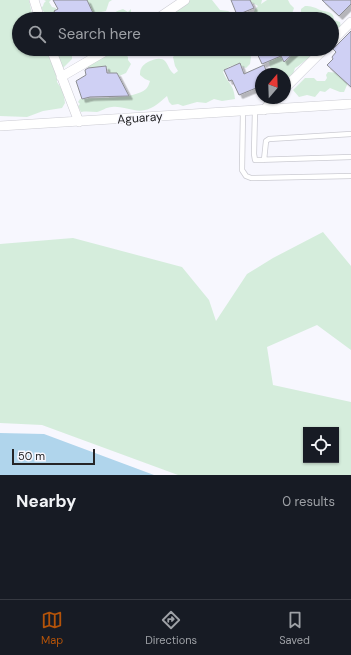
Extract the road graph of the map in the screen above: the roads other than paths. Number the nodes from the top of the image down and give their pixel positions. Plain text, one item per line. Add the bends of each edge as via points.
1 (34, 0) edge
2 (185, 0) edge
3 (38, 12) edge
4 (167, 12) edge
5 (351, 22) edge
6 (339, 34) edge
7 (54, 56) edge
8 (97, 56) edge
9 (317, 56) edge
10 (61, 77) junction
11 (291, 82) edge
12 (267, 104) edge
13 (351, 104) edge
14 (259, 110) junction
15 (242, 111) junction
16 (79, 122) junction
17 (0, 126) edge
18 (351, 134) edge
19 (351, 157) edge
20 (264, 160) junction
21 (351, 176) edge

1 - 3 street
2 - 4 street
5 - 6 street
7 - 10 street
8 - 10 street
9 - 11 street
10 - 16 street
12 - 14 street
13 - 14 street, Aguaray
14 - 15 street, Aguaray
14 - 20 lane via 254,154 256,160
15 - 16 street, Aguaray
15 - 21 lane via 242,170 246,176
16 - 17 street, Aguaray
18 - 20 lane via 269,139 266,141
19 - 20 lane

